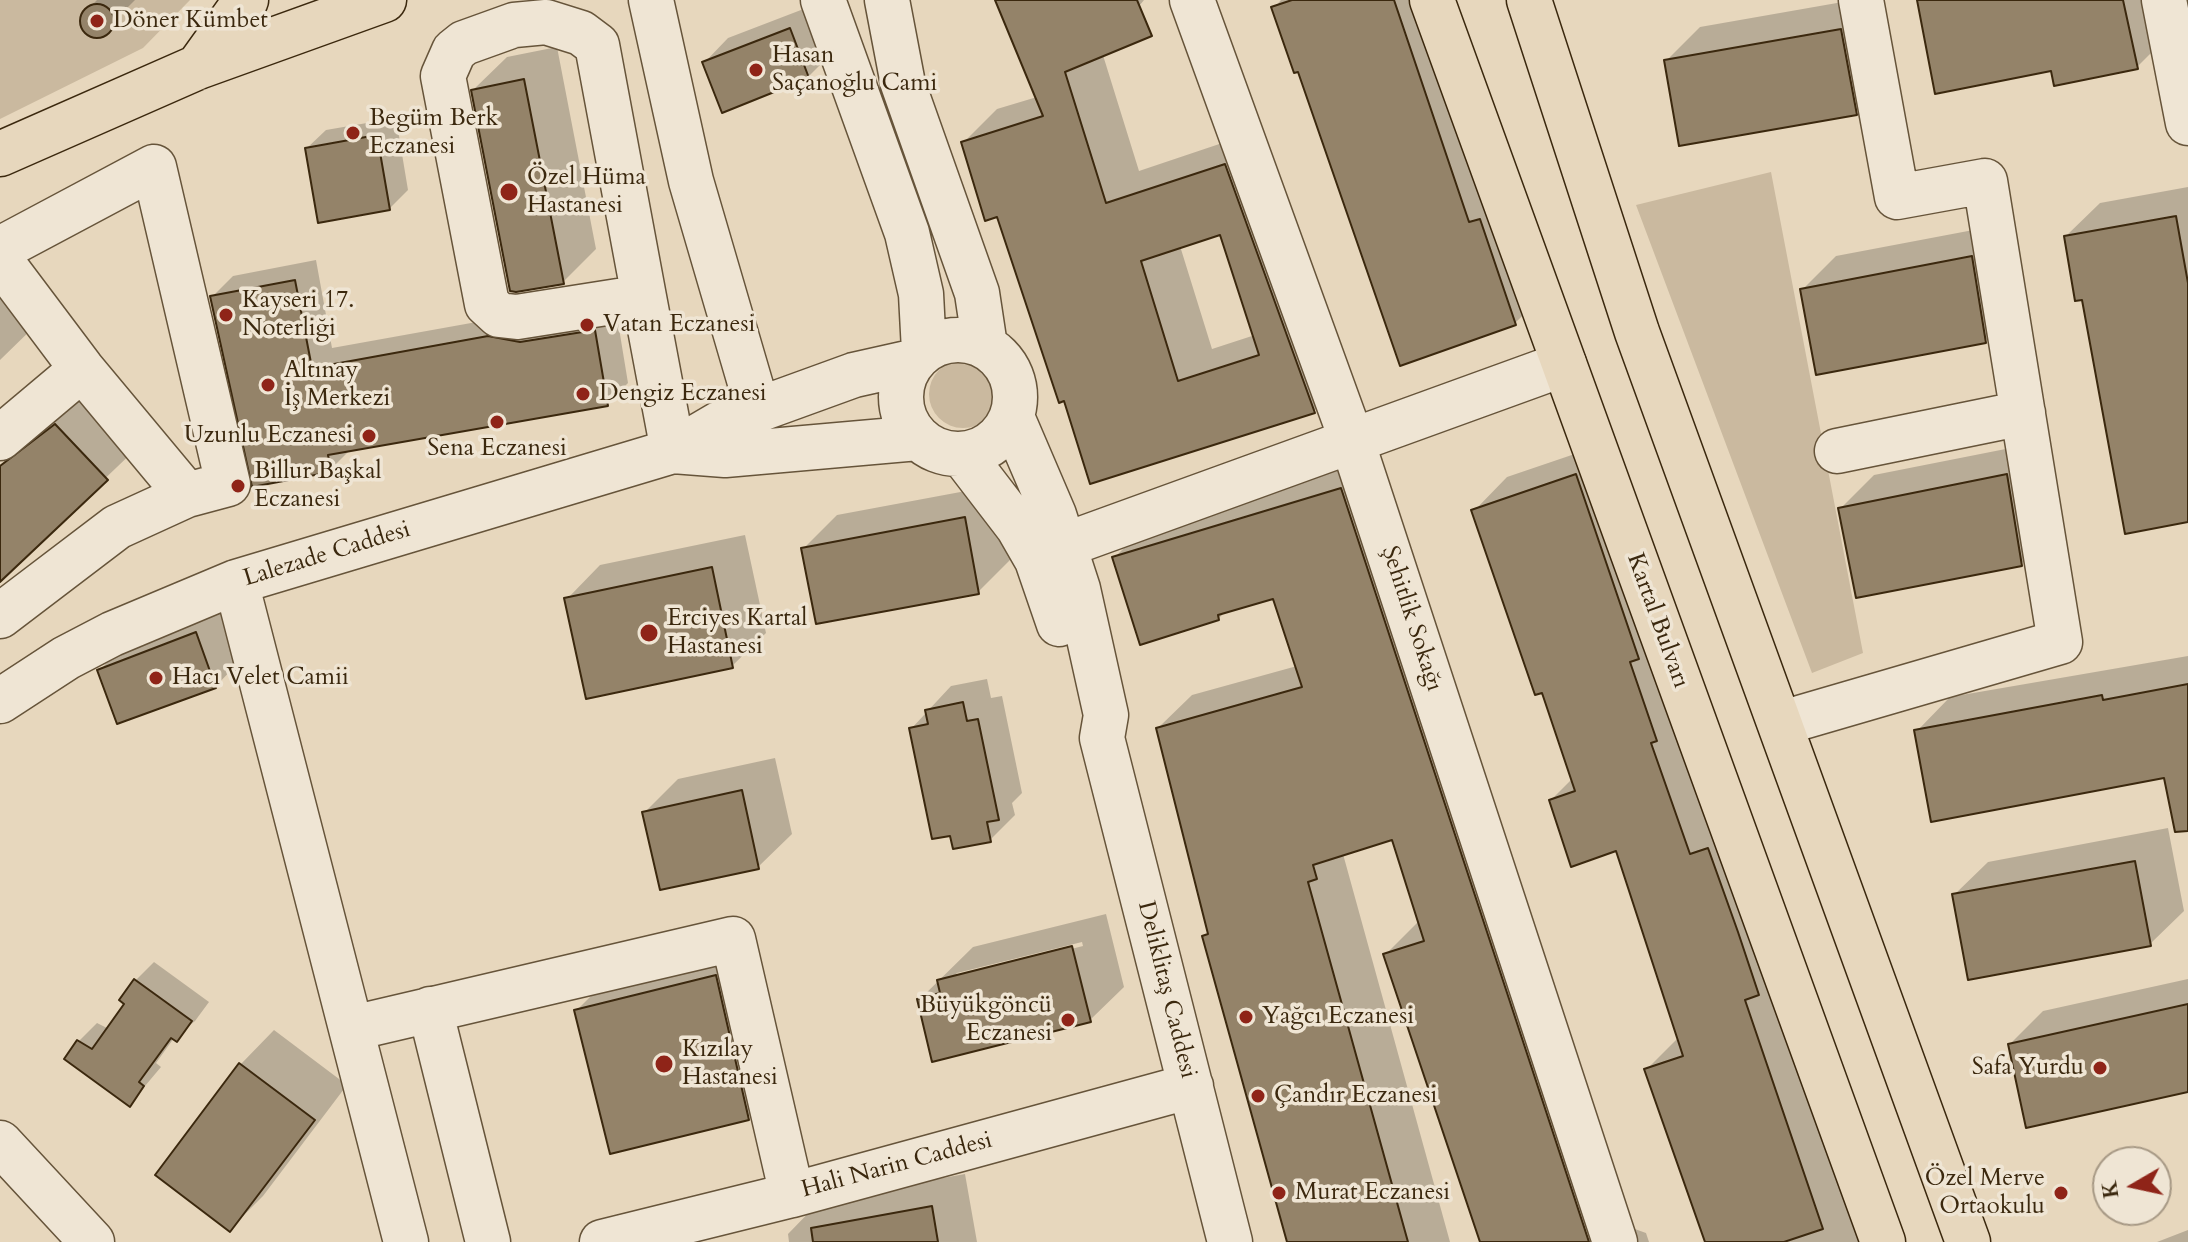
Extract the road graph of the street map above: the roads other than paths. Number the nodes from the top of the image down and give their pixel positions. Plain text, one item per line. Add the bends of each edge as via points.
1 (246, 0) edge
2 (384, 0) edge
3 (651, 0) edge
4 (823, 0) edge
5 (887, 0) edge
6 (1192, 0) edge
7 (1432, 0) edge
8 (1529, 0) edge
9 (1861, 0) edge
10 (2164, 0) edge
11 (2182, 56) edge
12 (198, 67) junction
13 (2188, 123) edge
14 (0, 154) edge
15 (0, 249) edge
16 (0, 260) edge
17 (644, 297) junction
18 (985, 346) junction
19 (918, 357) junction
20 (1564, 364) junction
21 (82, 369) junction
22 (758, 410) junction
23 (2023, 413) junction
24 (1012, 417) junction
25 (0, 438) edge
26 (918, 438) junction
27 (1351, 438) junction
28 (673, 451) junction
29 (1837, 451) dead end
30 (962, 454) junction
31 (187, 495) junction
32 (1065, 545) junction
33 (236, 582) junction
34 (0, 616) edge
35 (0, 701) edge
36 (1782, 723) junction
37 (1102, 738) junction
38 (430, 1009) junction
39 (353, 1028) junction
40 (1191, 1086) junction
41 (0, 1143) edge
42 (792, 1195) junction
43 (622, 1240) edge
44 (92, 1242) edge
45 (406, 1242) edge
46 (488, 1242) edge
47 (1230, 1242) edge
48 (1615, 1242) edge
49 (1883, 1242) edge
50 (1968, 1242) edge

1 - 12 main road
2 - 12 main road
3 - 22 street via 691,181
4 - 19 street via 907,233 921,294
5 - 18 street via 903,84 977,293
6 - 27 street, Şehitlik Sokağı
7 - 20 main road, Kartal Bulvarı
8 - 36 main road via 1637,332
9 - 23 street via 1897,197 1985,181
10 - 11 street
11 - 13 street
12 - 14 main road
15 - 31 street via 154,167 228,484
16 - 21 street
17 - 17 street via 597,45 581,33 546,22 514,25 464,43 454,51 443,76 487,304 499,315 517,317
17 - 28 street
18 - 19 street via 954,339
18 - 24 street via 999,356 1014,384
19 - 22 street, Lalezade Caddesi
19 - 26 street via 904,377 902,409
20 - 27 street
20 - 49 main road, Kartal Bulvarı
21 - 25 street
21 - 31 street
22 - 28 street, Lalezade Caddesi via 719,424
23 - 29 street
23 - 36 street via 2060,642
24 - 30 street via 993,443
24 - 32 street, Deliklitaş Caddesi
26 - 28 street, Lalezade Caddesi via 725,455
26 - 30 street via 946,453
27 - 32 street
27 - 48 street, Şehitlik Sokağı
28 - 33 street, Lalezade Caddesi
30 - 37 street, Deliklitaş Caddesi via 1037,560 1087,722
31 - 34 street via 107,533
32 - 37 street, Deliklitaş Caddesi via 1106,715
33 - 35 street, Lalezade Caddesi via 112,634
33 - 39 street
36 - 50 main road
37 - 40 street, Deliklitaş Caddesi
38 - 39 street
38 - 42 street via 733,939
38 - 46 street
39 - 45 street
40 - 42 street, Hali Narin Caddesi
40 - 47 street, Deliklitaş Caddesi
41 - 44 street
42 - 43 street, Hali Narin Caddesi

